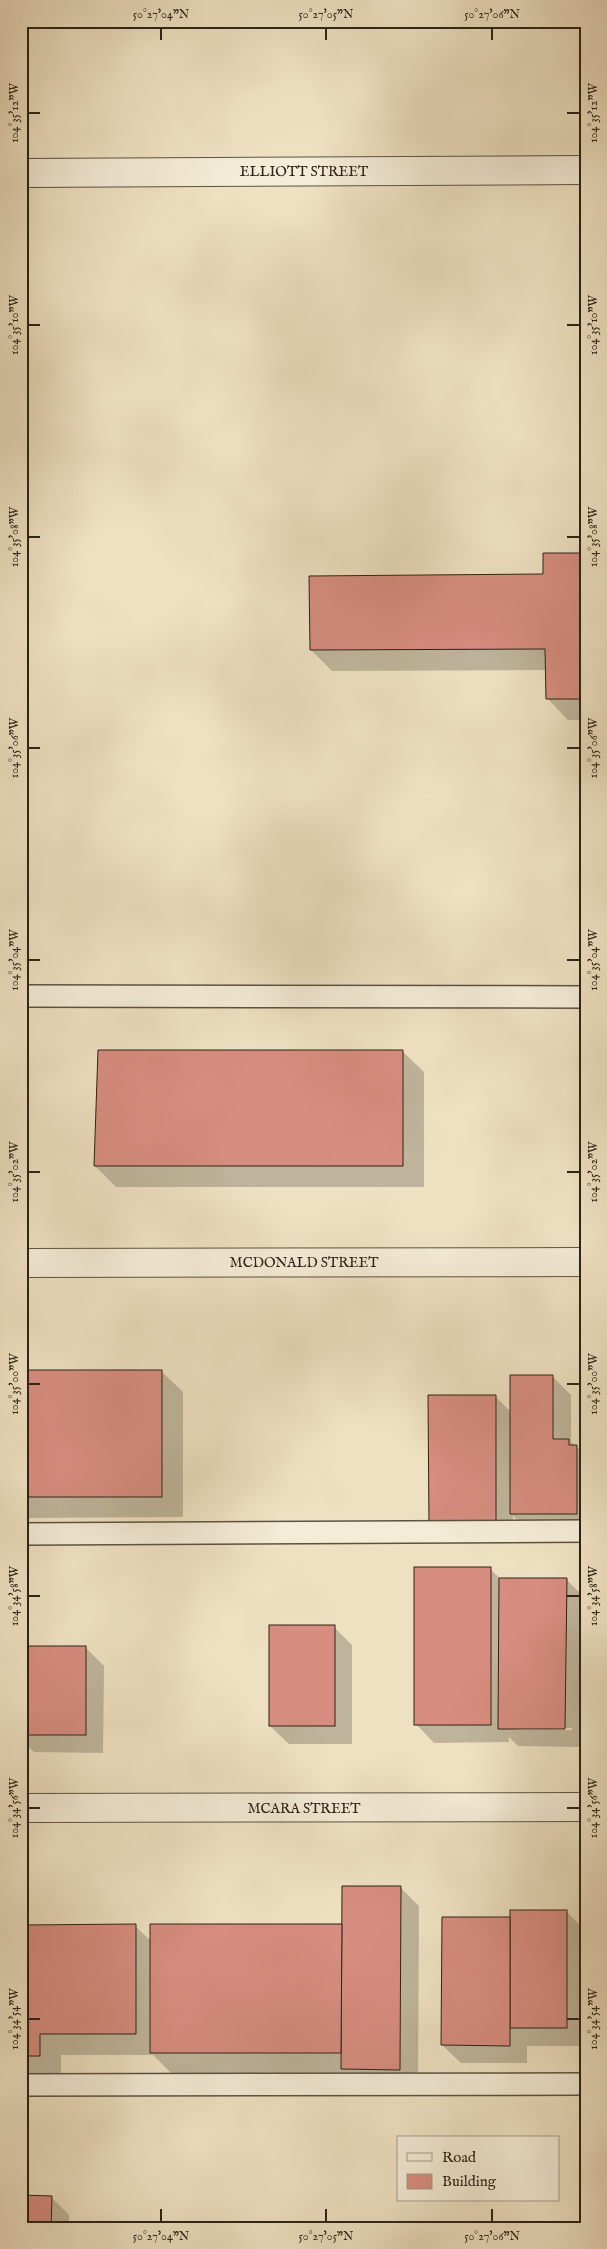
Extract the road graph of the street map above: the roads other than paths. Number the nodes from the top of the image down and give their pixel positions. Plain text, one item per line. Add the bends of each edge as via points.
1 (586, 170) edge
2 (21, 172) edge
3 (21, 996) edge
4 (586, 996) edge
5 (586, 1262) edge
6 (21, 1263) edge
7 (586, 1532) edge
8 (21, 1534) edge
9 (586, 1807) edge
10 (21, 1808) edge
11 (586, 2084) edge
12 (21, 2085) edge

1 - 2 street, ELLIOTT STREET
3 - 4 lane
5 - 6 street, MCDONALD STREET
7 - 8 lane
9 - 10 street, MCARA STREET
11 - 12 lane

